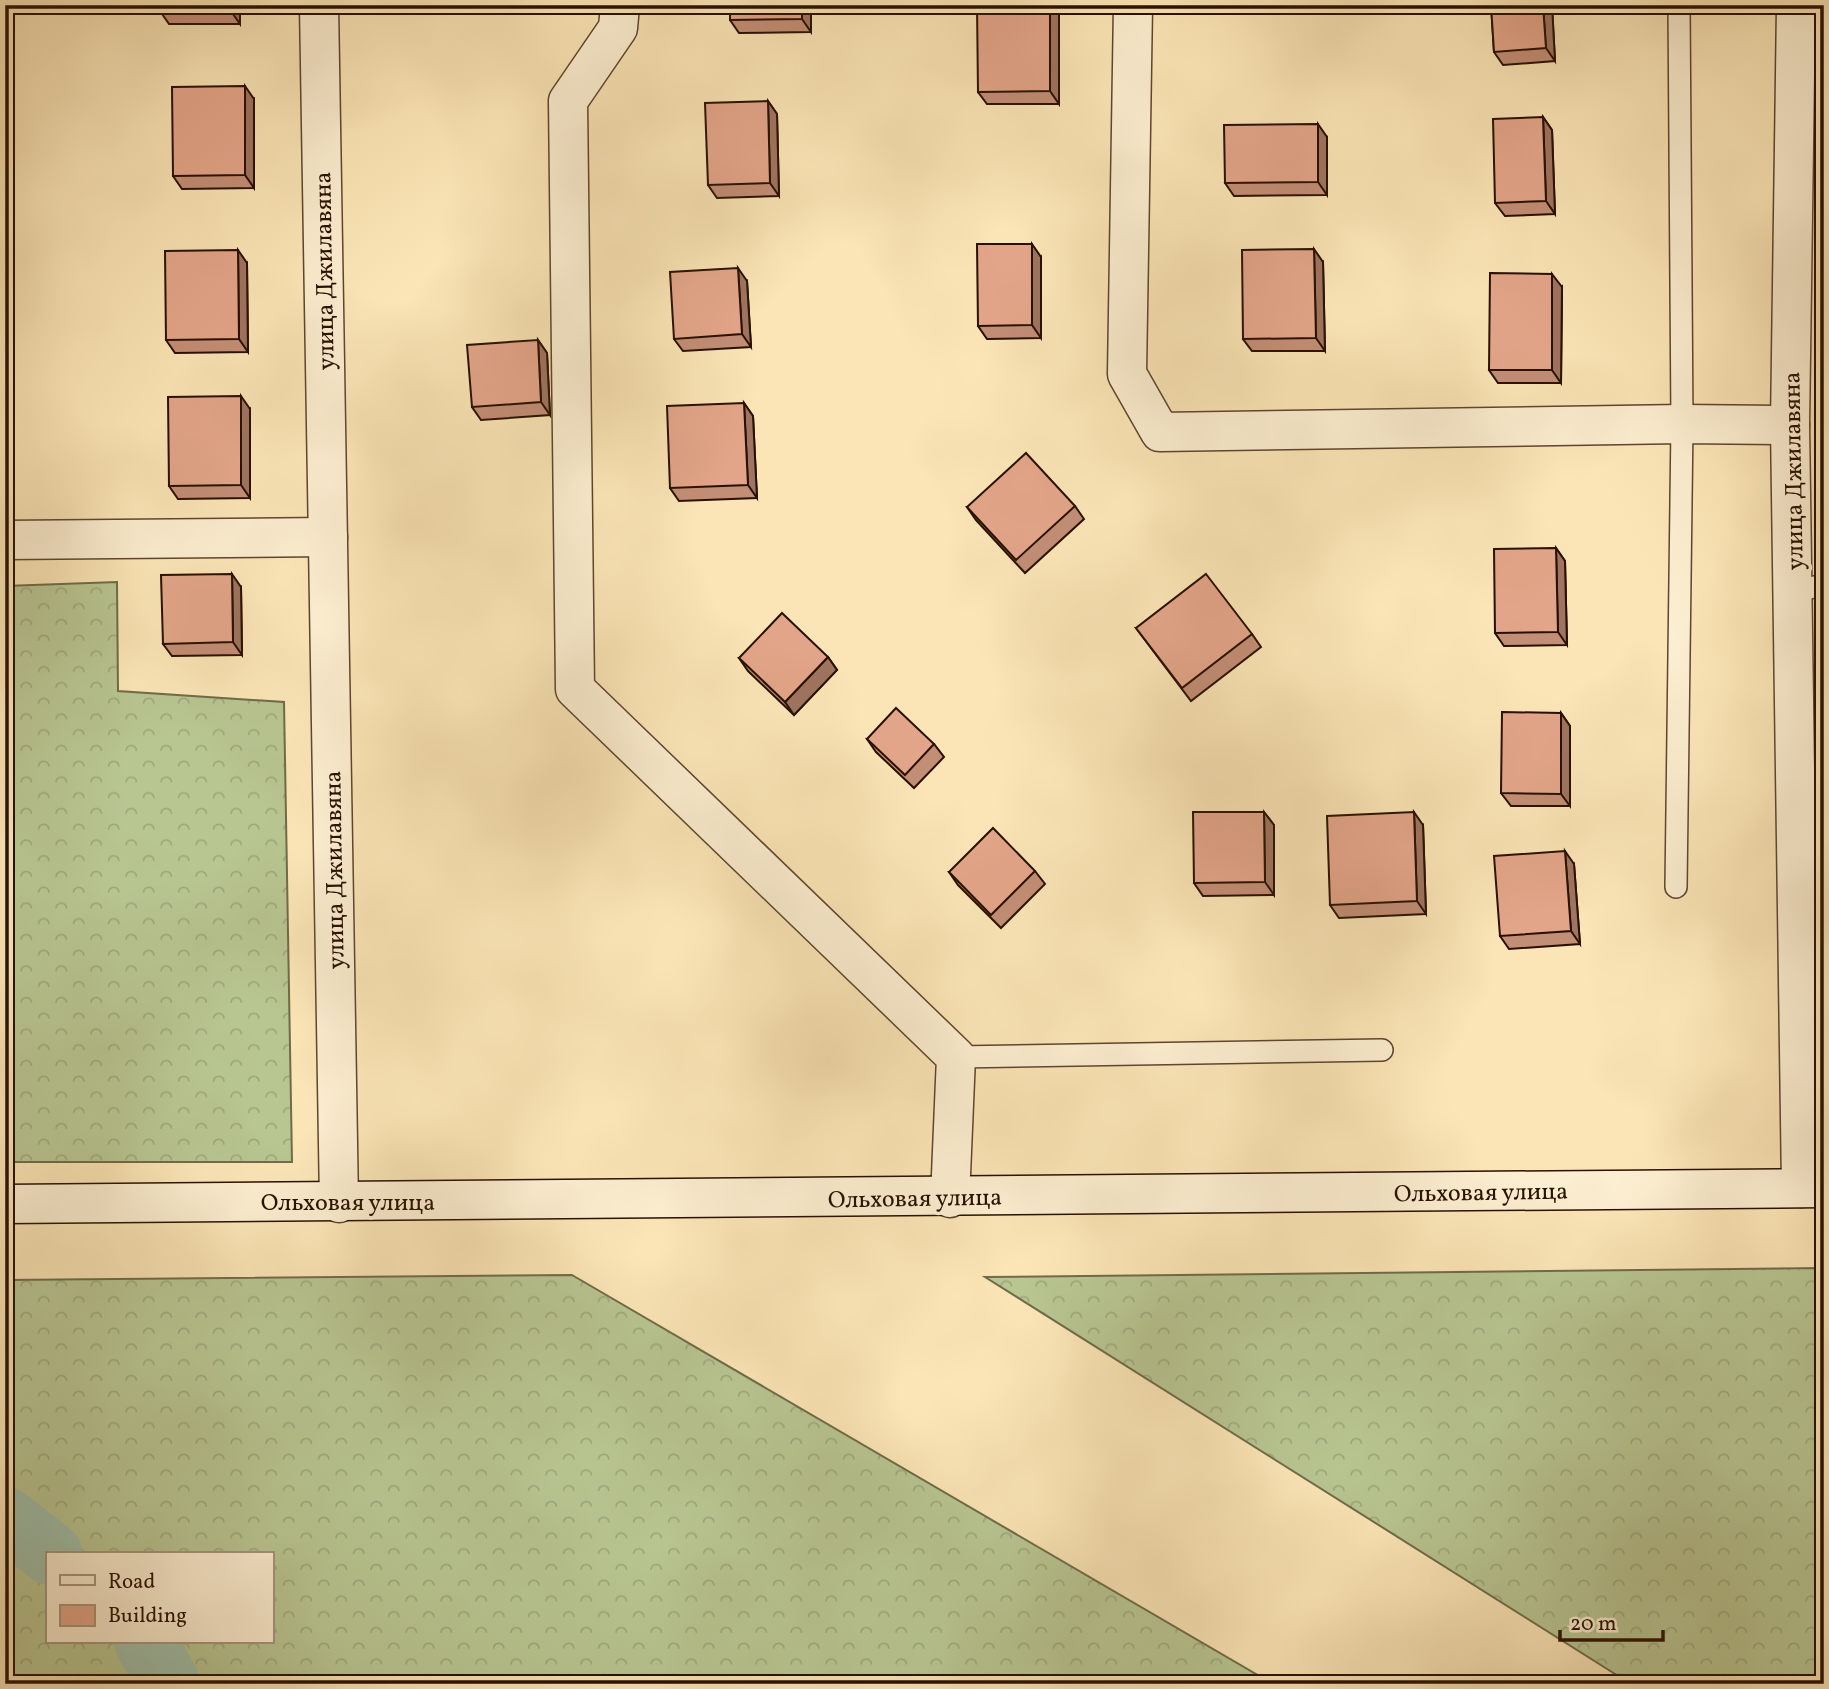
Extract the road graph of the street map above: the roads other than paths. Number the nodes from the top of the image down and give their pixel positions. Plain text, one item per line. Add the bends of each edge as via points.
1 (319, 5) edge
2 (620, 5) edge
3 (1133, 5) edge
4 (1679, 5) edge
5 (1797, 5) edge
6 (1682, 424) junction
7 (1790, 425) junction
8 (328, 537) junction
9 (5, 540) edge
10 (1809, 588) edge
11 (1676, 887) dead end
12 (1382, 1050) dead end
13 (956, 1058) junction
14 (1812, 1188) edge
15 (950, 1198) junction
16 (339, 1202) junction
17 (5, 1204) edge

1 - 8 street, улица Джилавяна
2 - 13 street via 618,28 568,101 575,689
3 - 6 street via 1127,374 1160,432
4 - 6 lane
5 - 7 street, улица Джилавяна
6 - 7 street
6 - 11 lane
7 - 10 street, улица Джилавяна
8 - 9 street
8 - 16 street, улица Джилавяна
10 - 14 street, улица Джилавяна
12 - 13 lane
13 - 15 street
14 - 15 street, Ольховая улица
15 - 16 street, Ольховая улица
16 - 17 street, Ольховая улица

